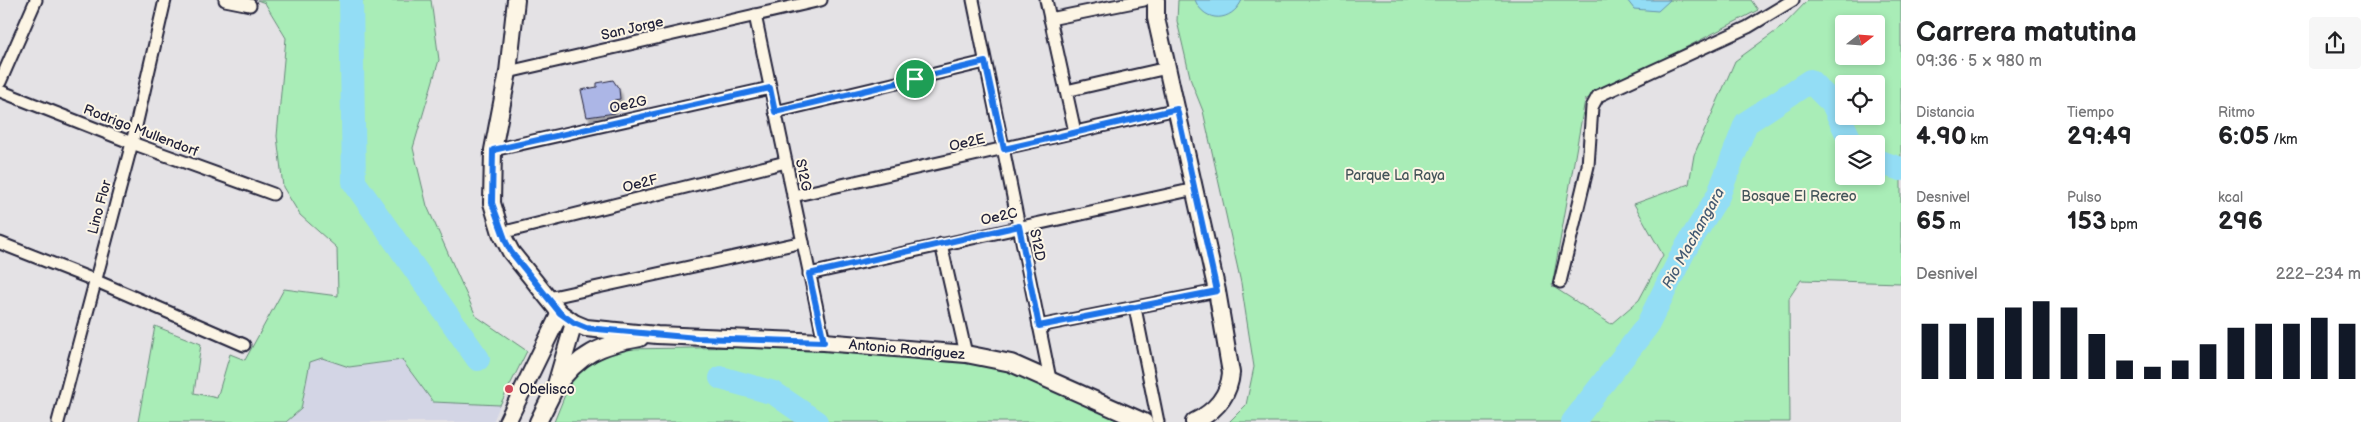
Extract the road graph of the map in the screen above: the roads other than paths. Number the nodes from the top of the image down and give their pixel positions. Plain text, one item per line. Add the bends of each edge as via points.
1 (36, 0) edge
2 (165, 0) edge
3 (225, 0) edge
4 (516, 0) edge
5 (821, 0) edge
6 (973, 0) edge
7 (1046, 0) edge
8 (1144, 0) edge
9 (1156, 0) edge
10 (1793, 0) edge
11 (250, 5) dead end
12 (755, 15) junction
13 (1050, 19) junction
14 (985, 62) junction
15 (1167, 68) junction
16 (508, 72) junction
17 (0, 82) edge
18 (770, 88) junction
19 (0, 91) edge
20 (1066, 91) junction
21 (1177, 109) junction
22 (775, 112) junction
23 (1075, 132) junction
24 (132, 143) junction
25 (1004, 149) junction
26 (493, 150) junction
27 (786, 162) junction
28 (1195, 189) junction
29 (273, 194) dead end
30 (793, 196) junction
31 (1019, 226) junction
32 (501, 233) junction
33 (803, 242) junction
34 (0, 243) edge
35 (940, 244) junction
36 (809, 274) junction
37 (94, 280) junction
38 (1560, 282) dead end
39 (1217, 291) junction
40 (548, 298) junction
41 (1135, 308) junction
42 (560, 313) junction
43 (574, 323) junction
44 (1039, 326) junction
45 (657, 335) junction
46 (824, 342) junction
47 (244, 345) dead end
48 (966, 354) junction
49 (1050, 379) junction
50 (555, 388) junction
51 (58, 422) edge
52 (507, 422) edge
53 (538, 422) edge
54 (1144, 422) edge
55 (1158, 422) edge
56 (1194, 422) edge

1 - 17 street
2 - 24 street, Lino Flor
3 - 11 street
4 - 16 street, Antonio Rodríguez
5 - 12 street, San Jorge
6 - 14 street, S12D
7 - 13 street
8 - 13 street
9 - 15 street via 1156,18
10 - 38 street via 1748,28 1598,96 1592,107 1588,166
12 - 16 street, San Jorge
12 - 18 street, S12G
13 - 20 street
14 - 22 street
14 - 25 street, S12D
15 - 20 street
15 - 21 street
16 - 26 street, Antonio Rodríguez
18 - 22 street, S12G
18 - 26 street, Oe2G
19 - 24 street, Rodrigo Mullendorf
20 - 23 street
21 - 23 street, Oe2E
21 - 28 street
22 - 27 street, S12G
23 - 25 street, Oe2E
24 - 29 street, Rodrigo Mullendorf
24 - 37 street, Lino Flor
25 - 30 street, Oe2E
25 - 31 street, S12D
26 - 32 street, Antonio Rodríguez via 492,203
27 - 30 street, S12G
27 - 32 street, Oe2F
28 - 31 street, Oe2C
28 - 39 street
30 - 33 street, S12G
31 - 35 street, Oe2C
31 - 44 street, S12D
32 - 40 street, Antonio Rodríguez via 511,252
33 - 36 street, S12G
33 - 40 street
34 - 37 street
35 - 36 street, Oe2C
35 - 48 street
36 - 46 street, S12G
37 - 47 street
37 - 51 street, Lino Flor
39 - 41 street
39 - 56 street via 1230,364 1229,386 1212,410
40 - 42 street, Antonio Rodríguez
41 - 44 street
41 - 55 street
42 - 43 street, Antonio Rodríguez
42 - 52 street
43 - 45 street, Antonio Rodríguez via 586,328
43 - 50 street
44 - 49 street, S12D
45 - 46 street, Antonio Rodríguez
45 - 50 street, Antonio Rodríguez via 596,349 579,360
46 - 48 street, Antonio Rodríguez
48 - 49 street, Antonio Rodríguez via 1012,363
49 - 54 street, Antonio Rodríguez
50 - 53 street

